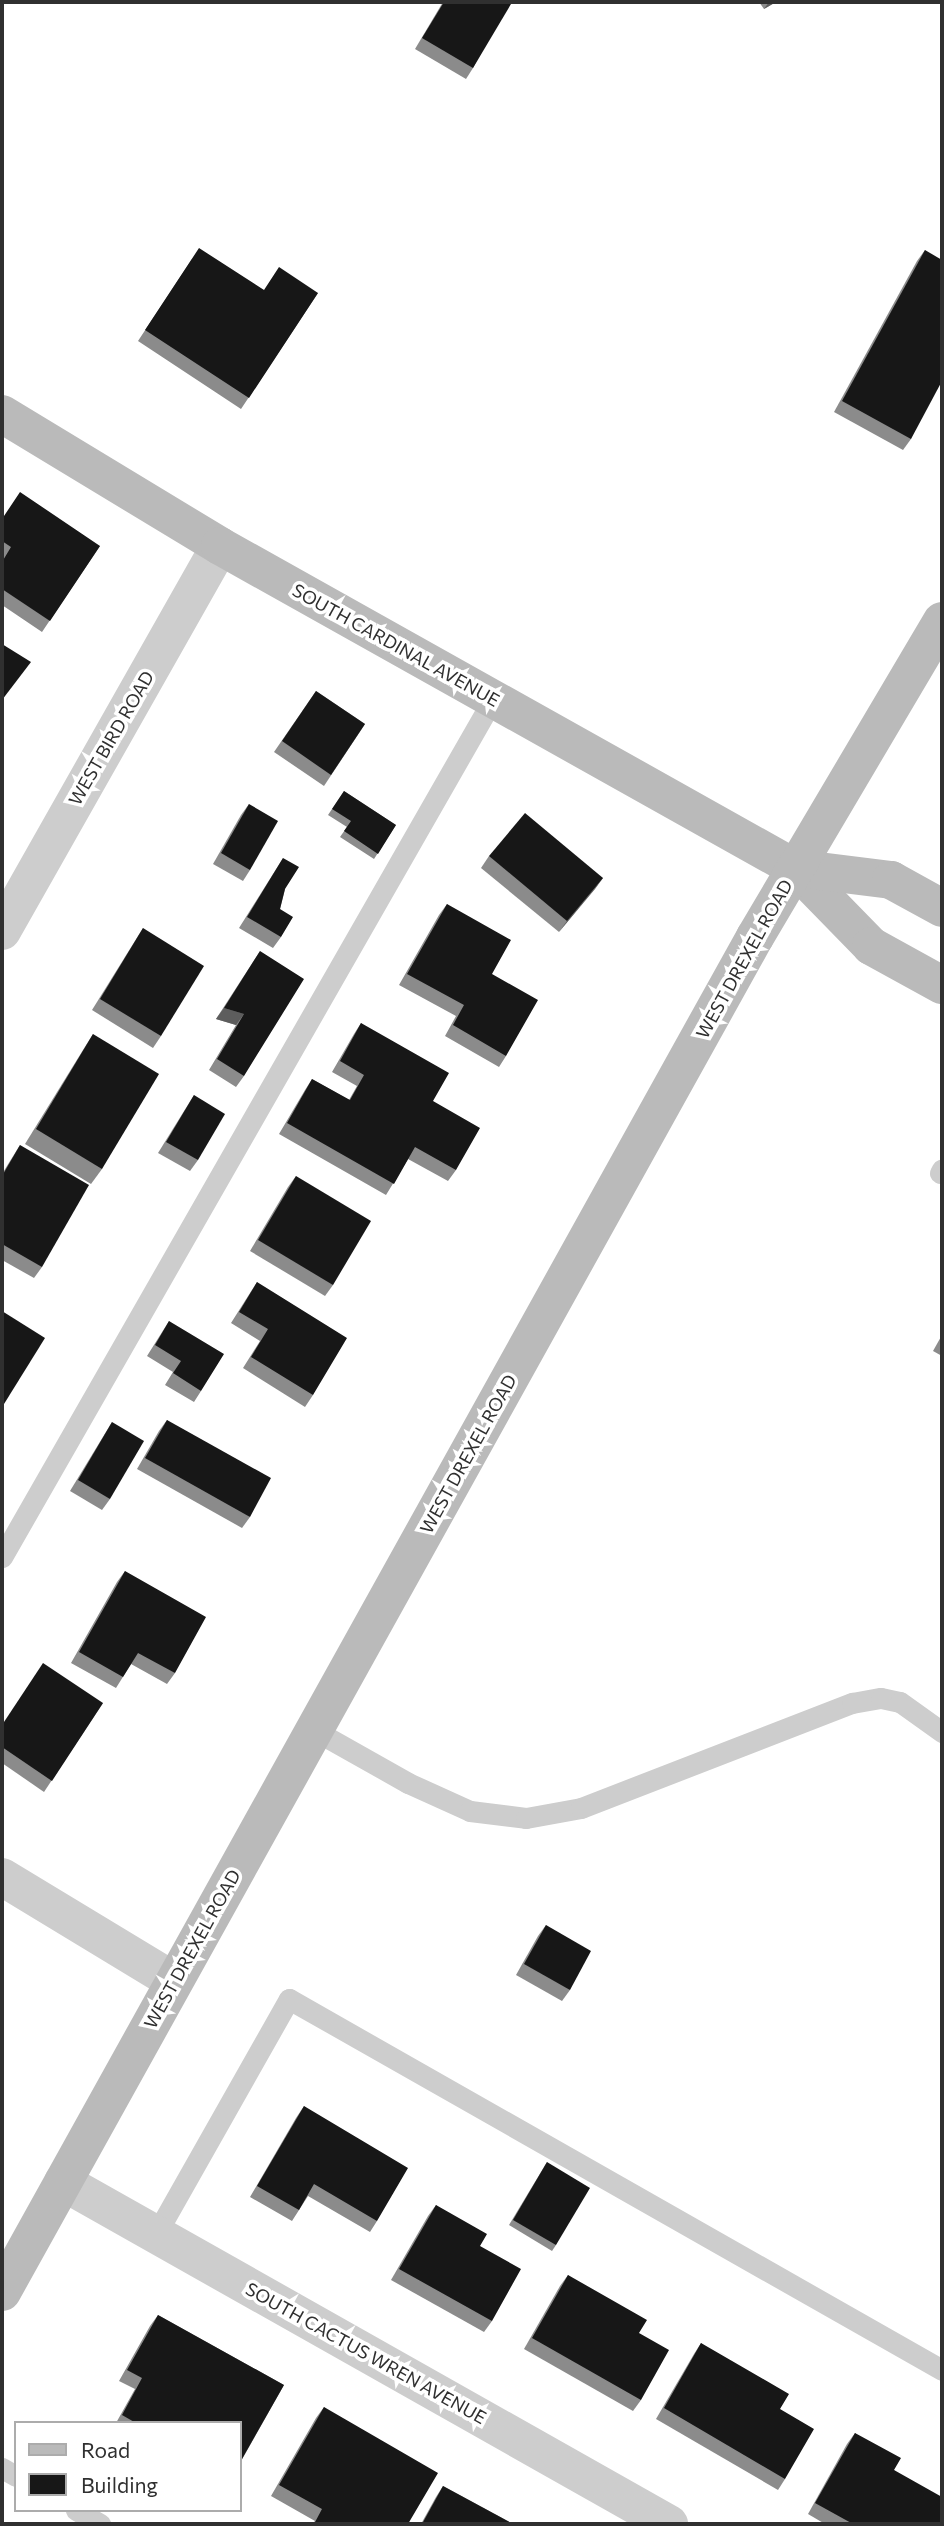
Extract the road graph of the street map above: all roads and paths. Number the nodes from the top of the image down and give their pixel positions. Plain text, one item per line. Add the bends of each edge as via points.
1 (2, 414) edge
2 (220, 546) junction
3 (942, 621) edge
4 (493, 699) junction
5 (795, 868) junction
6 (942, 908) edge
7 (2, 931) edge
8 (942, 985) edge
9 (2, 1557) edge
10 (314, 1730) junction
11 (942, 1732) edge
12 (2, 1877) edge
13 (174, 1981) junction
14 (63, 2182) junction
15 (156, 2234) junction
16 (2, 2292) edge
17 (942, 2370) edge
18 (79, 2512) edge
19 (100, 2524) edge
20 (669, 2524) edge

1 - 2 street, SOUTH CARDINAL AVENUE
2 - 4 street, SOUTH CARDINAL AVENUE
2 - 7 street, WEST BIRD ROAD
3 - 5 street, WEST DREXEL ROAD
4 - 5 street, SOUTH CARDINAL AVENUE
4 - 9 lane
5 - 6 street, SOUTH CARDINAL AVENUE via 891,880
5 - 8 street, SOUTH CARDINAL AVENUE via 871,946
5 - 10 street, WEST DREXEL ROAD
10 - 11 lane via 408,1783 470,1811 526,1818 581,1808 852,1703 881,1698 900,1702
10 - 13 street, WEST DREXEL ROAD
12 - 13 street
13 - 14 street, WEST DREXEL ROAD
14 - 15 street, SOUTH CACTUS WREN AVENUE
14 - 16 street, WEST DREXEL ROAD
15 - 17 lane via 289,1998
15 - 20 street, SOUTH CACTUS WREN AVENUE
18 - 19 lane

